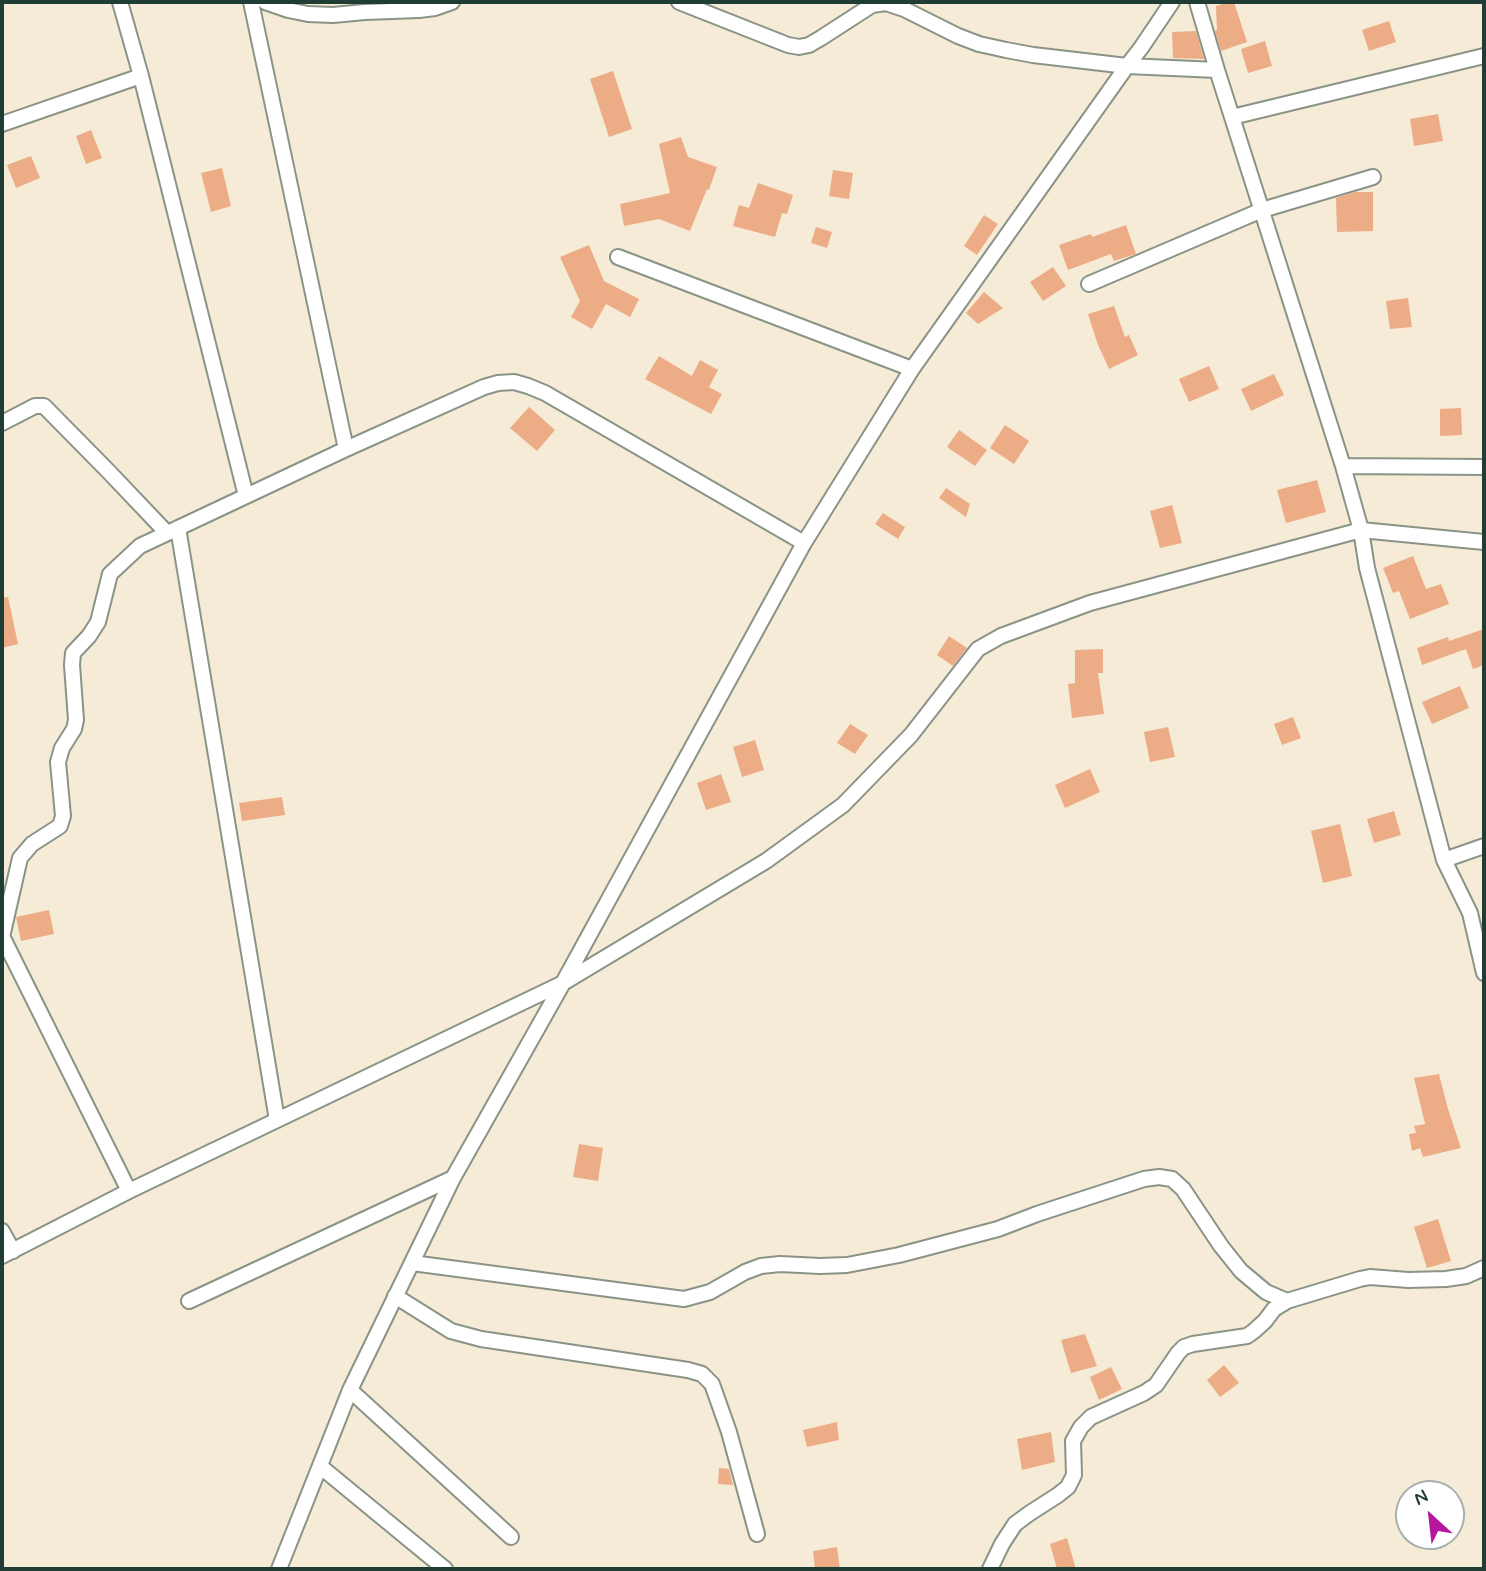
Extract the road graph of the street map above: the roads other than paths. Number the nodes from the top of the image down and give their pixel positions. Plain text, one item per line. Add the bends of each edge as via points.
1 (120, 2) edge
2 (251, 2) edge
3 (265, 2) edge
4 (452, 2) edge
5 (679, 2) edge
6 (1172, 2) edge
7 (1197, 2) edge
8 (1484, 56) edge
9 (1126, 66) junction
10 (1217, 71) junction
11 (141, 76) junction
12 (1232, 117) junction
13 (2, 124) edge
14 (1373, 177) dead end
15 (1262, 210) junction
16 (618, 257) dead end
17 (1089, 284) dead end
18 (912, 369) junction
19 (2, 423) edge
20 (346, 449) junction
21 (1343, 466) junction
22 (1484, 467) edge
23 (246, 496) junction
24 (1361, 530) junction
25 (172, 531) junction
26 (1484, 542) edge
27 (804, 543) junction
28 (1484, 846) edge
29 (1444, 860) junction
30 (2, 936) edge
31 (1484, 973) edge
32 (563, 983) junction
33 (277, 1120) junction
34 (453, 1178) junction
35 (129, 1191) junction
36 (2, 1231) edge
37 (7, 1253) edge
38 (412, 1263) junction
39 (1484, 1268) edge
40 (395, 1296) junction
41 (189, 1301) dead end
42 (1287, 1301) junction
43 (350, 1390) junction
44 (321, 1467) junction
45 (757, 1534) dead end
46 (511, 1537) dead end
47 (279, 1569) edge
48 (445, 1569) edge
49 (990, 1569) edge

1 - 11 street
2 - 20 street
3 - 4 street via 308,14 332,15 419,10
5 - 9 street via 799,47 872,5 886,3 979,44
6 - 9 street
7 - 10 street
8 - 12 street
9 - 10 street
9 - 18 street
10 - 12 street
11 - 13 street
11 - 23 street
12 - 15 street
14 - 15 street
15 - 17 street
15 - 21 street
16 - 18 street
18 - 27 street
19 - 25 street via 44,406
20 - 23 street
20 - 27 street via 484,387 514,382 545,393
21 - 22 street
21 - 24 street
23 - 25 street
24 - 26 street
24 - 29 street
24 - 32 street via 1090,603 978,649 911,735 843,804 766,861
25 - 30 street via 141,546 110,574 98,622 73,653 76,720 58,762 63,817 60,827 32,844 20,858
25 - 33 street
27 - 32 street
28 - 29 street
29 - 31 street via 1470,913
30 - 35 street
32 - 33 street
32 - 34 street
33 - 35 street
34 - 38 street
34 - 41 street
35 - 37 street
36 - 37 street
38 - 40 street
38 - 42 street via 684,1299 710,1293 761,1266 847,1265 899,1255 998,1229 1159,1177 1171,1179 1183,1189 1241,1271 1266,1292
39 - 42 street via 1446,1279 1370,1277
40 - 43 street
40 - 45 street via 452,1331 481,1339 702,1374 712,1384 729,1432
42 - 49 street via 1247,1336 1184,1347 1156,1385 1091,1417 1073,1441 1074,1475 1068,1487 1015,1524
43 - 44 street
43 - 46 street
44 - 47 street
44 - 48 street

